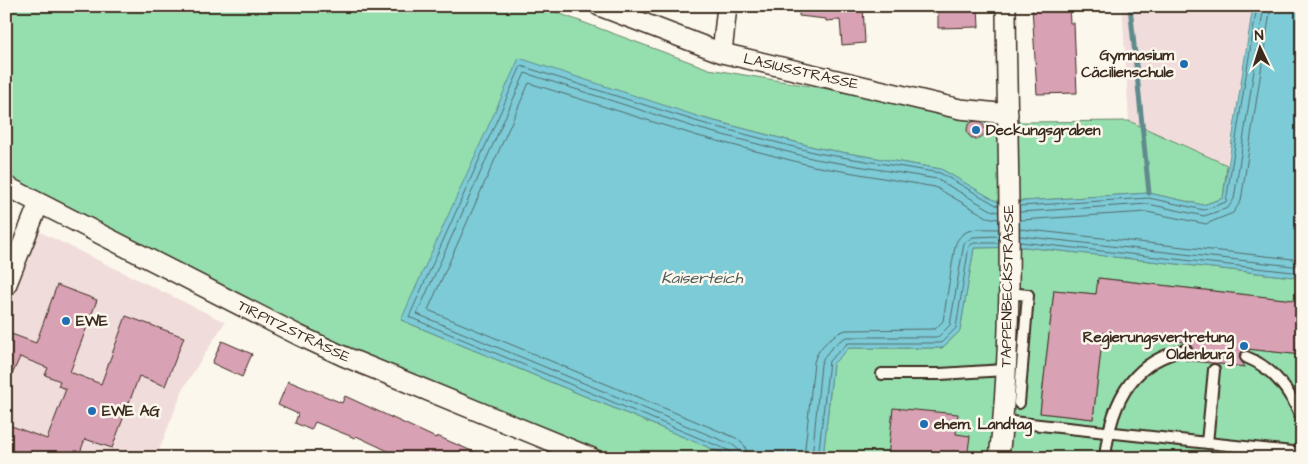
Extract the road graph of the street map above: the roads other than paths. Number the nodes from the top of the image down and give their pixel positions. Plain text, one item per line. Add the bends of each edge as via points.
1 (599, 6) edge
2 (727, 6) edge
3 (1006, 6) edge
4 (722, 53) junction
5 (1008, 114) junction
6 (6, 186) edge
7 (39, 203) junction
8 (6, 286) edge
9 (1009, 293) junction
10 (1186, 350) dead end
11 (1246, 357) dead end
12 (1005, 370) junction
13 (1214, 370) dead end
14 (882, 374) dead end
15 (1019, 403) dead end
16 (1302, 418) edge
17 (1003, 421) junction
18 (1108, 432) junction
19 (1208, 443) junction
20 (1302, 453) edge
21 (592, 458) edge
22 (999, 458) edge
23 (1105, 458) edge

1 - 4 street, LASIUSSTRASSE
2 - 4 street
3 - 5 street, TAPPENBECKSTRASSE
4 - 5 street, LASIUSSTRASSE via 960,110
5 - 9 street, TAPPENBECKSTRASSE
6 - 7 street, TIRPITZSTRASSE
7 - 8 street
7 - 21 street, TIRPITZSTRASSE via 334,352
9 - 12 street, TAPPENBECKSTRASSE
9 - 15 lane via 1028,295
10 - 18 lane via 1162,357 1133,380 1114,409
11 - 16 lane via 1266,367 1282,383
12 - 14 lane
12 - 17 street, TAPPENBECKSTRASSE
13 - 19 lane
17 - 18 lane
17 - 22 street, TAPPENBECKSTRASSE
18 - 19 lane
18 - 23 lane
19 - 20 lane

